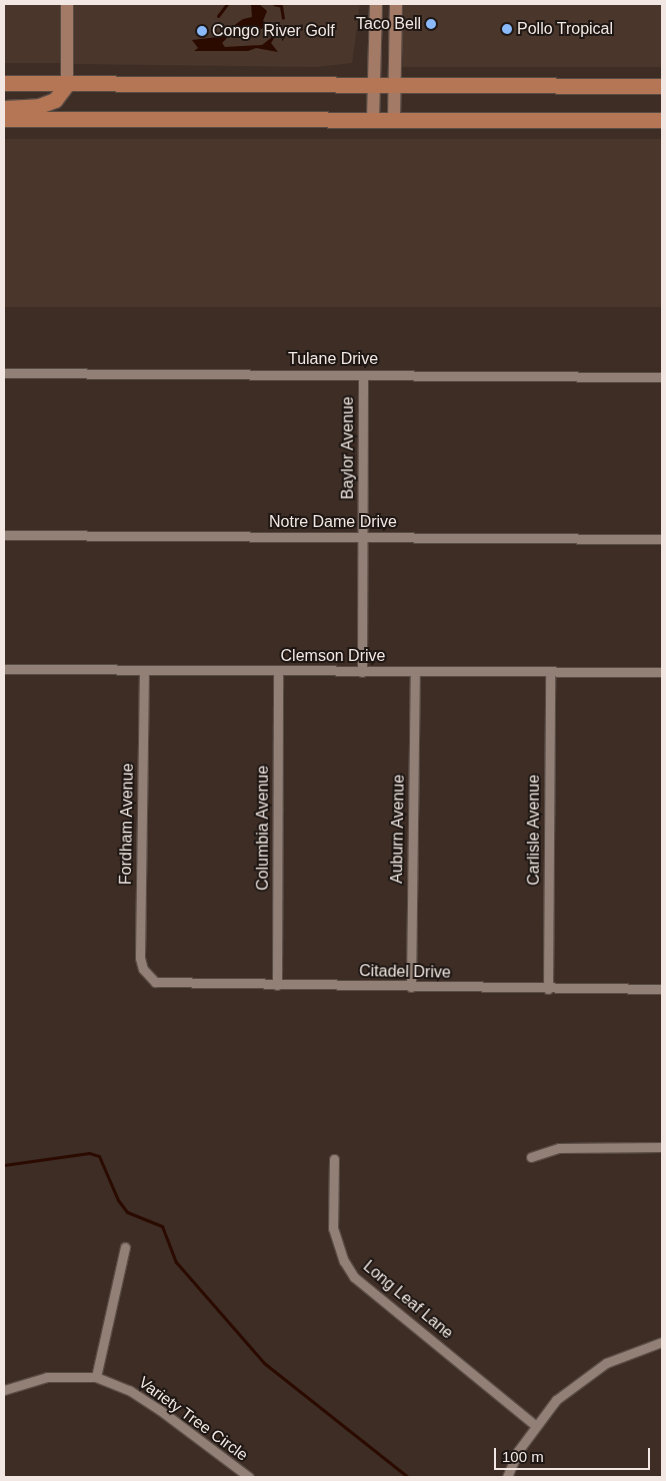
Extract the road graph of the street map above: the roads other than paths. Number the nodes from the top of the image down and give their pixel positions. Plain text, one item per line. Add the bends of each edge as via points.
1 (67, 4) edge
2 (376, 4) edge
3 (396, 4) edge
4 (4, 83) edge
5 (66, 84) junction
6 (373, 85) junction
7 (393, 85) junction
8 (662, 86) edge
9 (4, 108) edge
10 (4, 119) edge
11 (373, 119) junction
12 (394, 119) junction
13 (662, 120) edge
14 (4, 373) edge
15 (363, 374) junction
16 (662, 377) edge
17 (4, 535) edge
18 (363, 537) junction
19 (662, 539) edge
20 (4, 669) edge
21 (144, 670) junction
22 (278, 671) junction
23 (362, 672) junction
24 (415, 672) junction
25 (550, 672) junction
26 (662, 672) edge
27 (148, 977) joint
28 (277, 985) junction
29 (411, 987) junction
30 (548, 988) junction
31 (662, 988) edge
32 (662, 1147) edge
33 (334, 1158) dead end
34 (531, 1158) dead end
35 (125, 1247) dead end
36 (662, 1342) edge
37 (96, 1377) junction
38 (4, 1390) edge
39 (535, 1425) junction
40 (245, 1476) edge
41 (507, 1477) edge

1 - 5 main road
2 - 6 main road
3 - 7 main road
4 - 5 main road
5 - 6 main road
5 - 9 main road via 55,100 39,106
6 - 7 main road
6 - 11 main road
7 - 8 main road
7 - 12 main road
10 - 11 main road
11 - 12 main road
12 - 13 main road
14 - 15 street, Tulane Drive
15 - 16 street, Tulane Drive
15 - 18 street, Baylor Avenue
17 - 18 street, Notre Dame Drive
18 - 19 street, Notre Dame Drive
18 - 23 street, Baylor Avenue
20 - 21 street, Clemson Drive
21 - 22 street, Clemson Drive
21 - 27 street, Fordham Avenue via 140,958
22 - 23 street, Clemson Drive
22 - 28 street, Columbia Avenue
23 - 24 street, Clemson Drive
24 - 25 street, Clemson Drive
24 - 29 street, Auburn Avenue
25 - 26 street, Clemson Drive
25 - 30 street, Carlisle Avenue
27 - 28 street, Citadel Drive via 166,985
28 - 29 street, Citadel Drive
29 - 30 street, Citadel Drive
30 - 31 street, Citadel Drive
32 - 34 street via 559,1148
33 - 39 street, Long Leaf Lane via 333,1228 344,1261 354,1276
35 - 37 street
36 - 39 street via 628,1352 580,1379
37 - 38 street, Variety Tree Circle via 47,1376
37 - 40 street, Variety Tree Circle via 129,1390 152,1405
39 - 41 street via 518,1451

